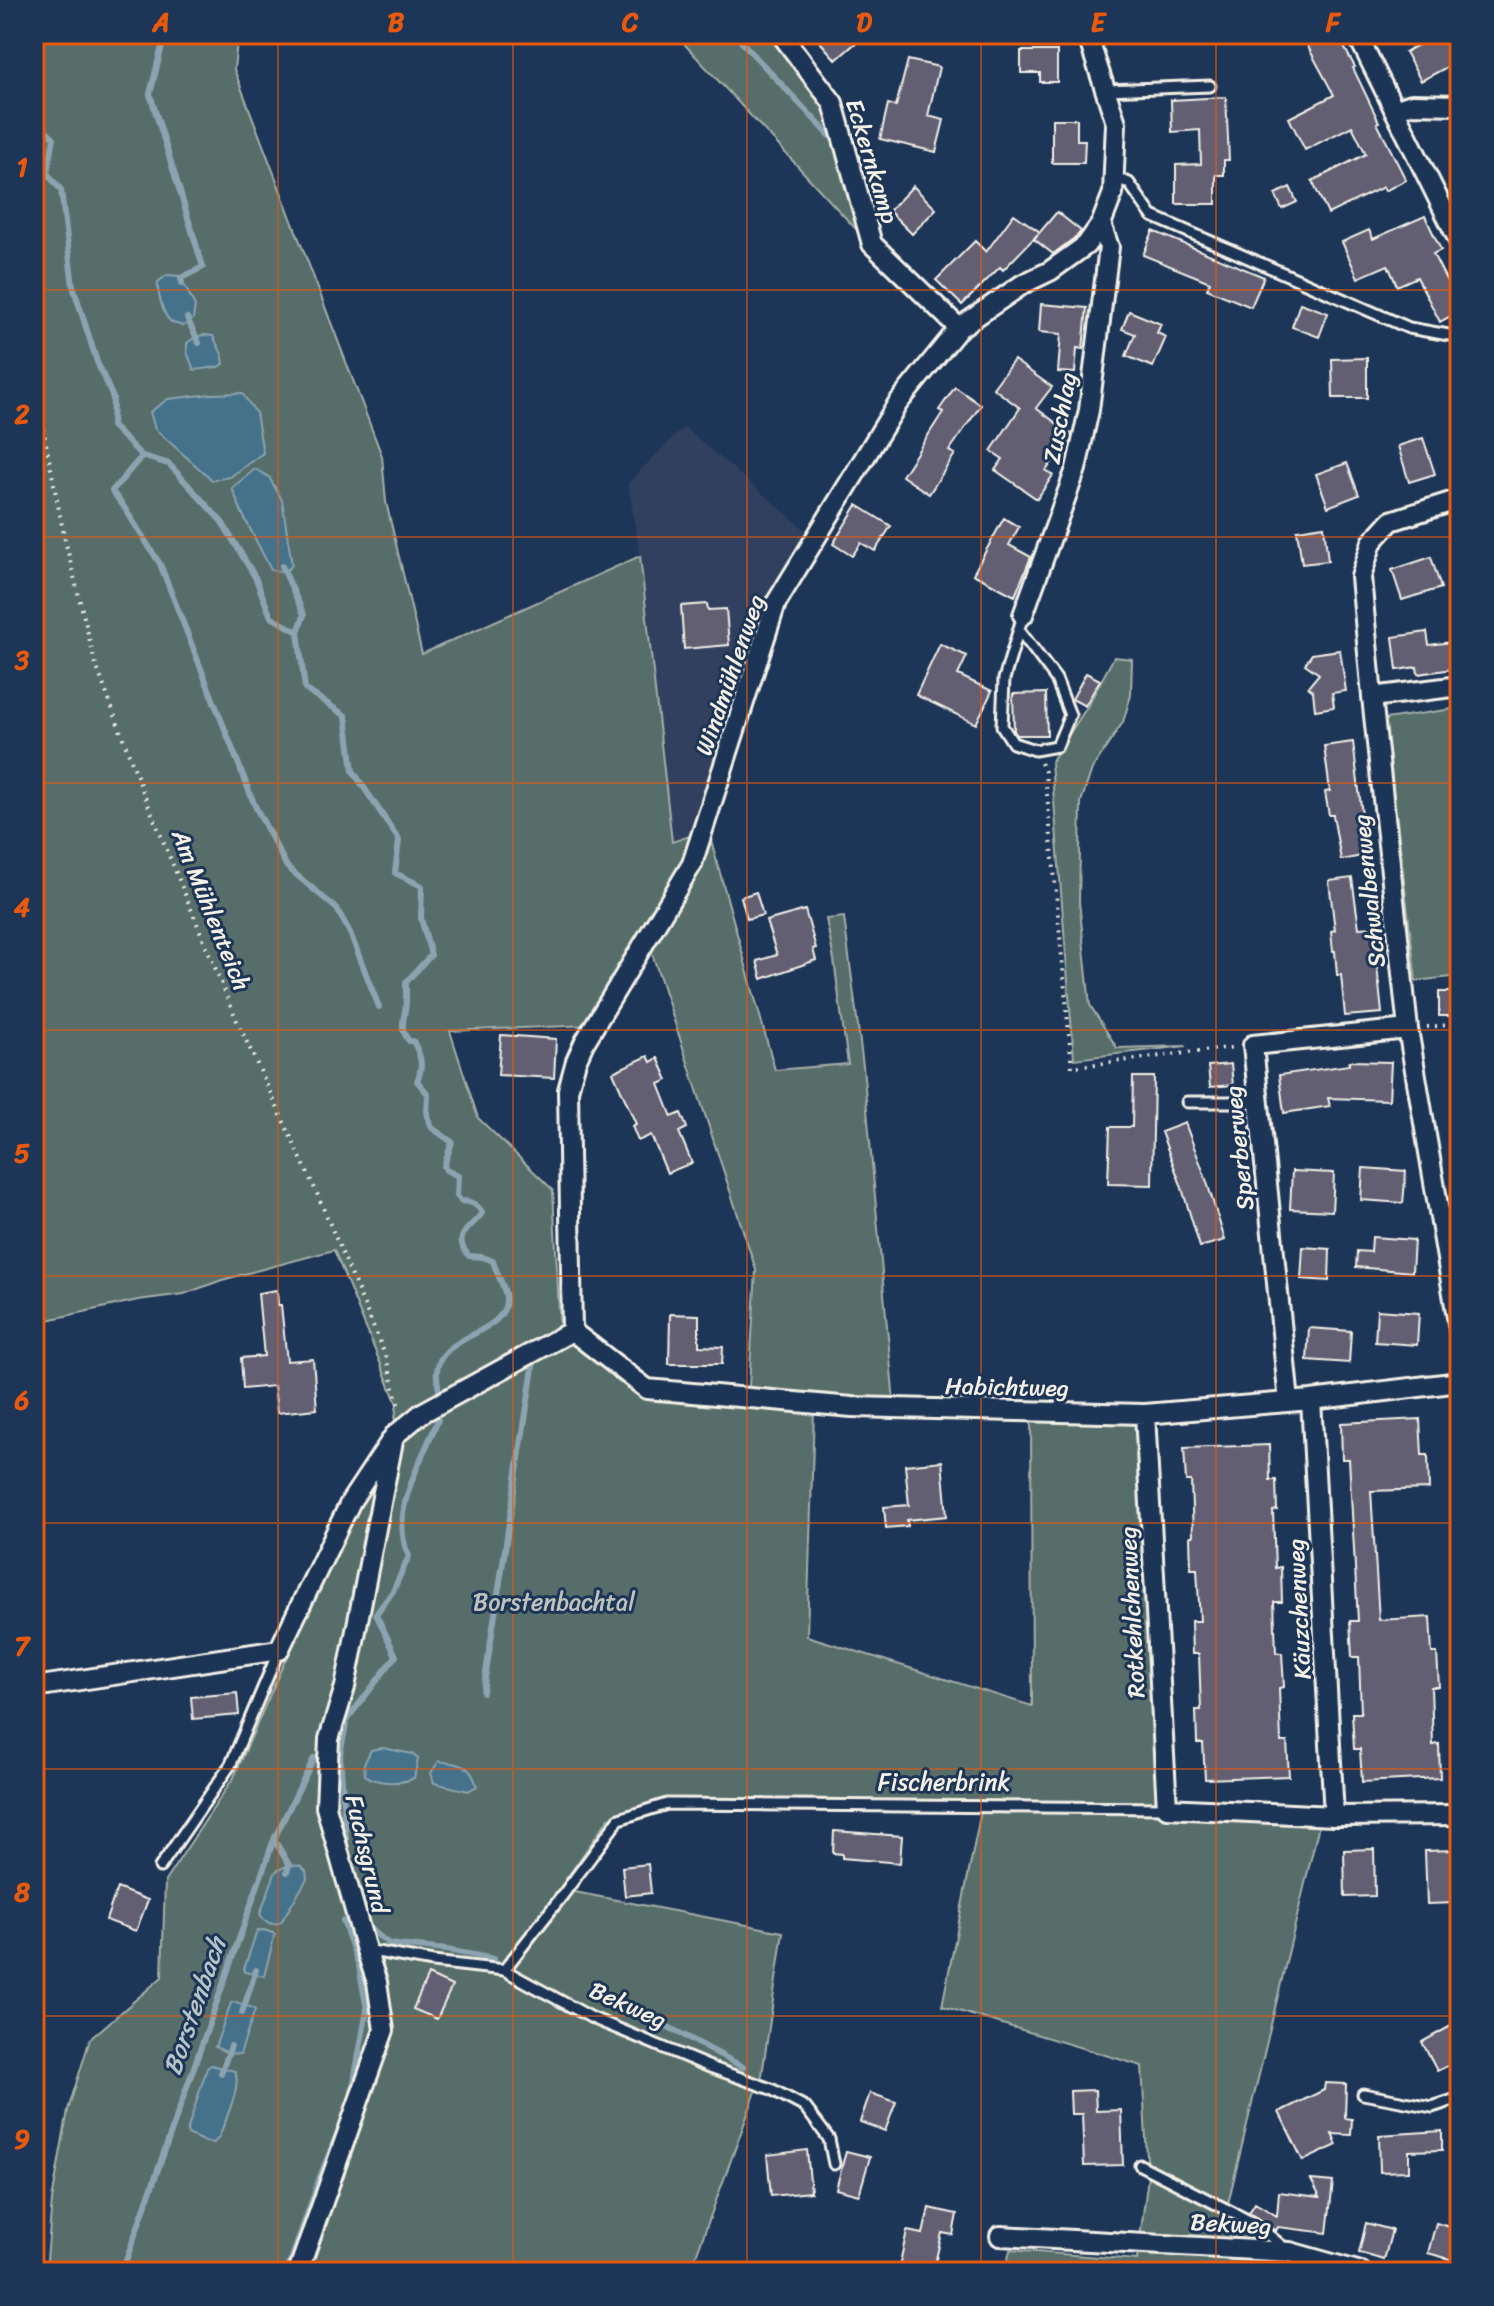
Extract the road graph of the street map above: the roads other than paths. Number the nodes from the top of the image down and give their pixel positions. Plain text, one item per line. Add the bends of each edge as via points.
1 (781, 34) edge
2 (1087, 34) edge
3 (1357, 34) edge
4 (1210, 86) dead end
5 (1106, 90) junction
6 (1460, 105) edge
7 (1394, 110) junction
8 (1114, 177) junction
9 (1101, 224) junction
10 (1460, 243) edge
11 (959, 328) junction
12 (1460, 337) edge
13 (1460, 499) edge
14 (1021, 622) junction
15 (1460, 686) edge
16 (1372, 697) junction
17 (1408, 1029) junction
18 (1187, 1102) dead end
19 (1258, 1102) junction
20 (572, 1331) junction
21 (1460, 1335) edge
22 (1460, 1382) edge
23 (1311, 1400) junction
24 (1289, 1402) junction
25 (1145, 1414) junction
26 (394, 1436) junction
27 (279, 1650) junction
28 (34, 1687) edge
29 (1167, 1808) junction
30 (1460, 1815) edge
31 (1334, 1816) junction
32 (160, 1867) dead end
33 (366, 1950) junction
34 (504, 1970) junction
35 (1363, 2094) dead end
36 (1460, 2098) edge
37 (834, 2164) dead end
38 (1140, 2165) dead end
39 (1000, 2236) dead end
40 (1290, 2252) junction
41 (298, 2272) edge
42 (1361, 2272) edge

1 - 11 street, Eckernkamp via 833,103 872,244
2 - 5 street, Windmühlenweg
3 - 7 street
4 - 5 lane
5 - 8 street, Windmühlenweg via 1116,123
6 - 7 street via 1412,104
7 - 10 street
8 - 9 street, Windmühlenweg
8 - 12 lane via 1129,183 1152,216 1409,328
9 - 11 street, Windmühlenweg via 1086,245
9 - 14 street, Zuschlag via 1109,247 1089,410 1076,469
11 - 20 street, Windmühlenweg via 898,403 776,603 692,864 576,1061 568,1090
13 - 16 street, Schwalbenweg via 1391,521 1372,542 1361,577
14 - 14 lane via 1004,679 1002,726 1013,743 1035,750 1057,746 1070,715 1056,679
15 - 16 street
16 - 17 street, Schwalbenweg
17 - 19 street, Sperberweg via 1253,1045
17 - 21 street, Schwalbenweg
18 - 19 lane
19 - 24 street, Sperberweg
20 - 25 street, Habichtweg via 647,1389 852,1407
20 - 26 street via 422,1413
22 - 23 street, Habichtweg
23 - 24 street, Habichtweg
23 - 31 street, Käuzchenweg
24 - 25 street, Habichtweg
25 - 29 street, Rotkehlchenweg
26 - 27 street via 351,1501
26 - 33 street, Fuchsgrund via 345,1687 329,1739 326,1807
27 - 28 street
27 - 32 lane via 231,1764
29 - 31 street, Fischerbrink
29 - 34 lane, Fischerbrink via 667,1804 619,1819
30 - 31 street, Fischerbrink
33 - 34 lane, Bekweg
33 - 41 street, Fuchsgrund via 384,2030
34 - 37 lane, Bekweg via 592,2018 805,2107 829,2139
35 - 36 lane via 1432,2107
38 - 40 lane via 1255,2224
39 - 40 street, Bekweg
40 - 42 street, Bekweg

